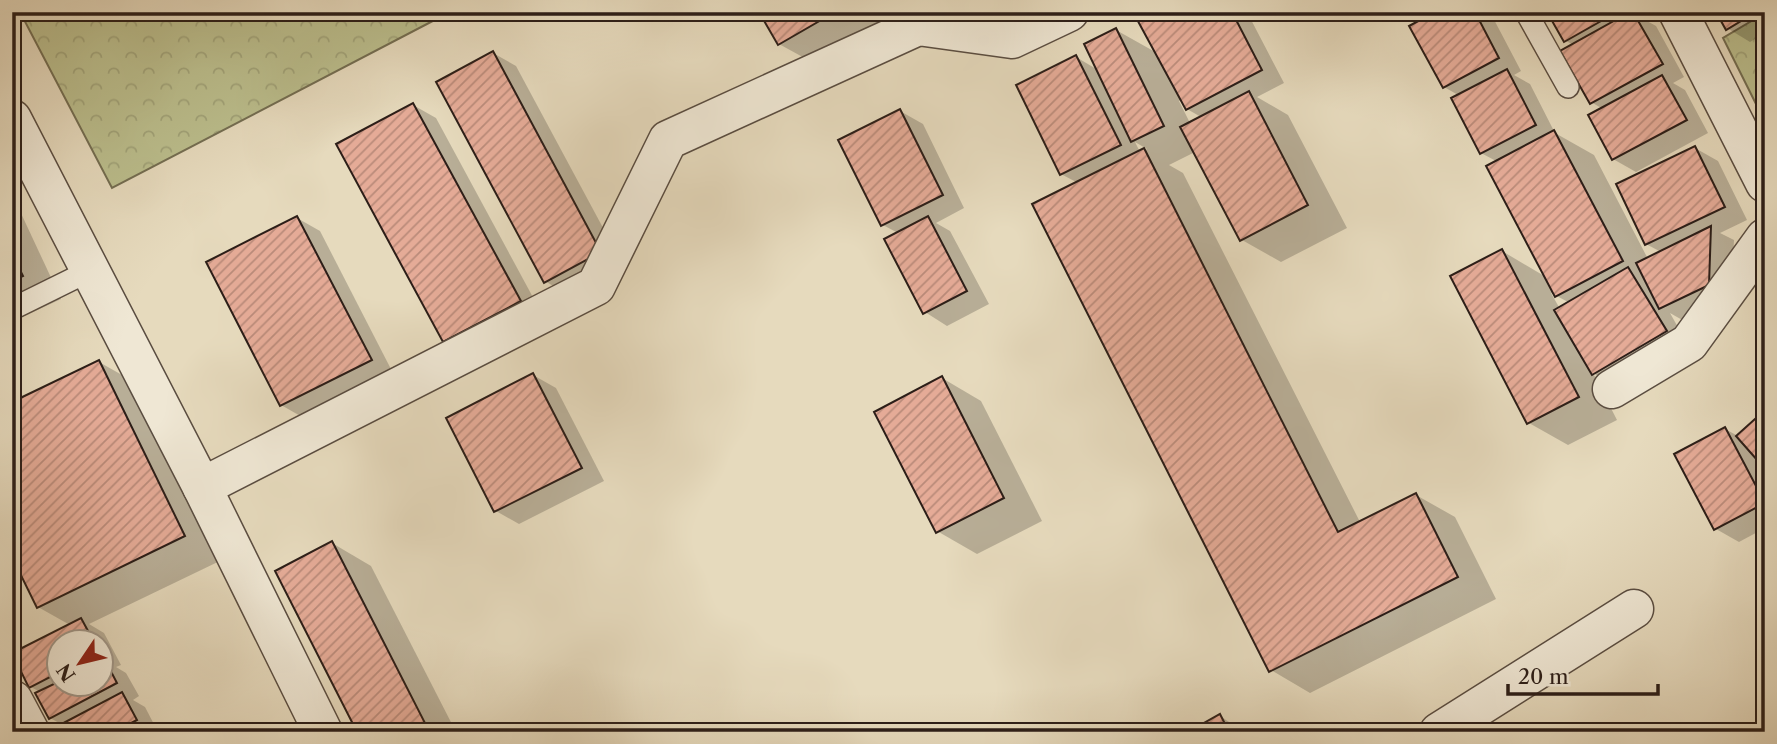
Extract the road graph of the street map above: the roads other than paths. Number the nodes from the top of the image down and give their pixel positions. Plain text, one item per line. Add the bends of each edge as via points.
1 (1069, 12) edge
2 (1525, 12) edge
3 (1678, 12) edge
4 (914, 19) edge
5 (1568, 88) dead end
6 (12, 119) edge
7 (1765, 183) edge
8 (1765, 238) edge
9 (90, 271) junction
10 (12, 309) edge
11 (1612, 389) dead end
12 (202, 487) junction
13 (1634, 609) dead end
14 (13, 700) edge
15 (30, 732) edge
16 (323, 732) edge
17 (1439, 732) edge

1 - 4 street via 1012,38
2 - 5 lane
3 - 7 street
4 - 12 street via 668,140 596,286
6 - 9 street
8 - 11 street via 1689,343
9 - 10 lane
9 - 12 street
12 - 16 street
13 - 17 street
14 - 15 street

